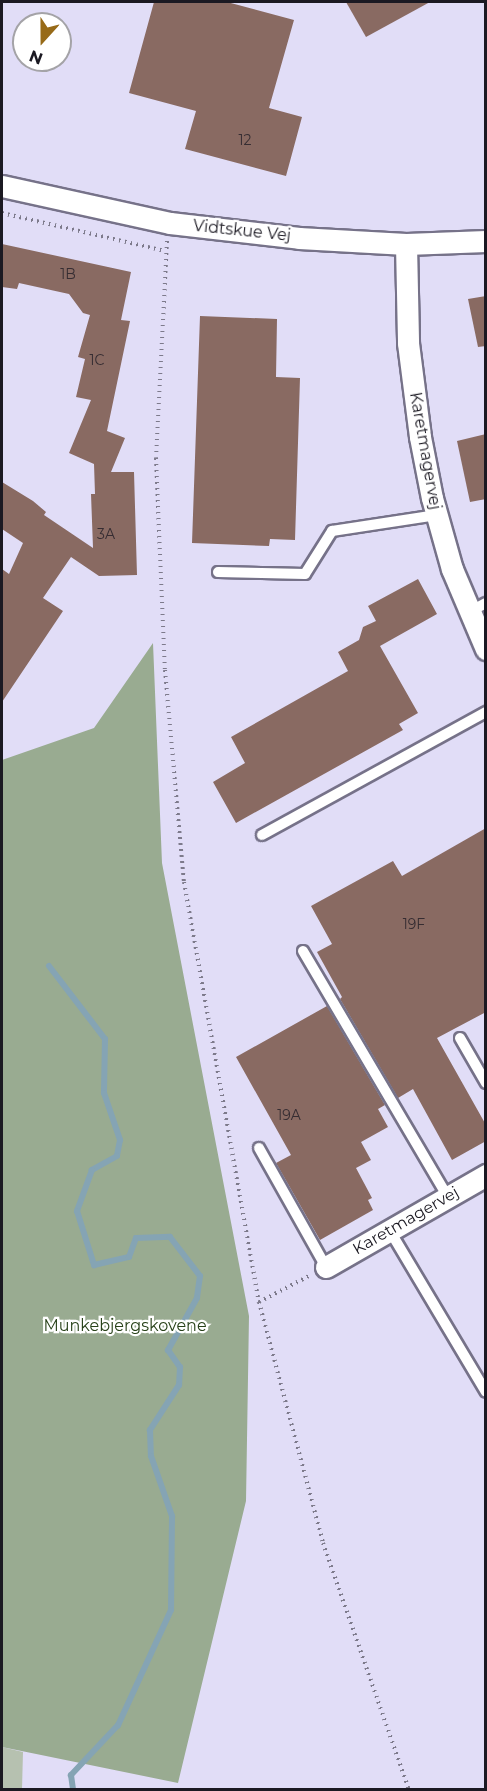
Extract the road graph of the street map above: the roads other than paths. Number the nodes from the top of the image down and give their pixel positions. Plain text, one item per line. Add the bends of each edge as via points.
1 (2, 186) edge
2 (486, 241) edge
3 (406, 244) junction
4 (436, 515) junction
5 (218, 572) dead end
6 (477, 608) edge
7 (486, 649) edge
8 (486, 712) edge
9 (262, 834) dead end
10 (303, 951) dead end
11 (460, 1038) dead end
12 (486, 1083) edge
13 (259, 1148) dead end
14 (486, 1174) edge
15 (447, 1197) junction
16 (390, 1231) junction
17 (326, 1267) joint
18 (486, 1392) edge

1 - 3 street, Vidtskue Vej via 170,223
2 - 3 street, Vidtskue Vej
3 - 4 street, Karetmagervej via 408,343 420,437
4 - 5 lane via 332,531 305,574
4 - 6 street, Karetmagervej via 452,569
6 - 7 street, Karetmagervej
8 - 9 lane
10 - 15 lane
11 - 12 lane
13 - 17 lane
14 - 15 street, Karetmagervej
15 - 16 street, Karetmagervej
16 - 17 street, Karetmagervej
16 - 18 lane

